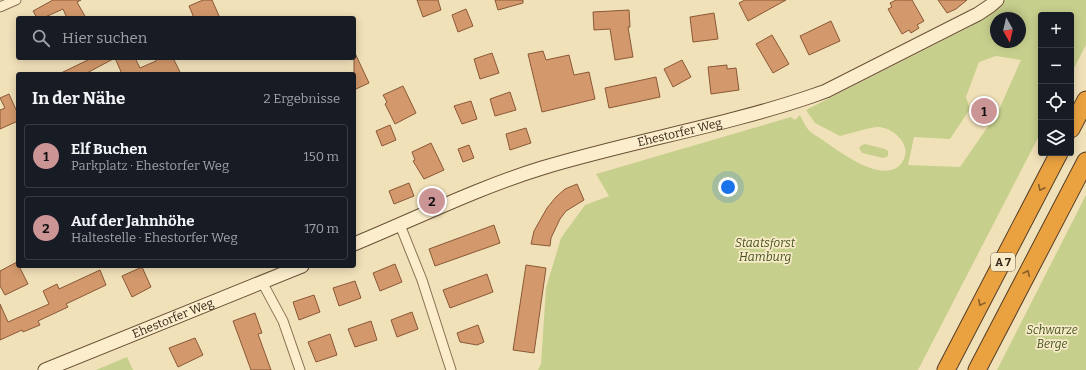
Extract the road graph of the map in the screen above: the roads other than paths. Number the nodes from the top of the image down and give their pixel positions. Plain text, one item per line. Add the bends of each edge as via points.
1 (16, 0) edge
2 (996, 0) edge
3 (0, 7) edge
4 (1086, 100) edge
5 (1074, 123) edge
6 (1057, 156) edge
7 (1086, 161) edge
8 (400, 225) junction
9 (356, 243) edge
10 (297, 268) edge
11 (262, 282) junction
12 (45, 370) edge
13 (300, 370) edge
14 (451, 370) edge
15 (946, 370) edge
16 (977, 370) edge

1 - 3 street
2 - 8 main road, Ehestorfer Weg via 978,14 826,91 698,129 540,169 467,195
4 - 5 highway
6 -> 15 highway, A 7
16 -> 7 highway, A 7
8 - 9 main road, Ehestorfer Weg
8 - 14 street via 422,280
10 - 11 main road, Ehestorfer Weg
11 - 12 main road, Ehestorfer Weg
11 - 13 street via 283,321

